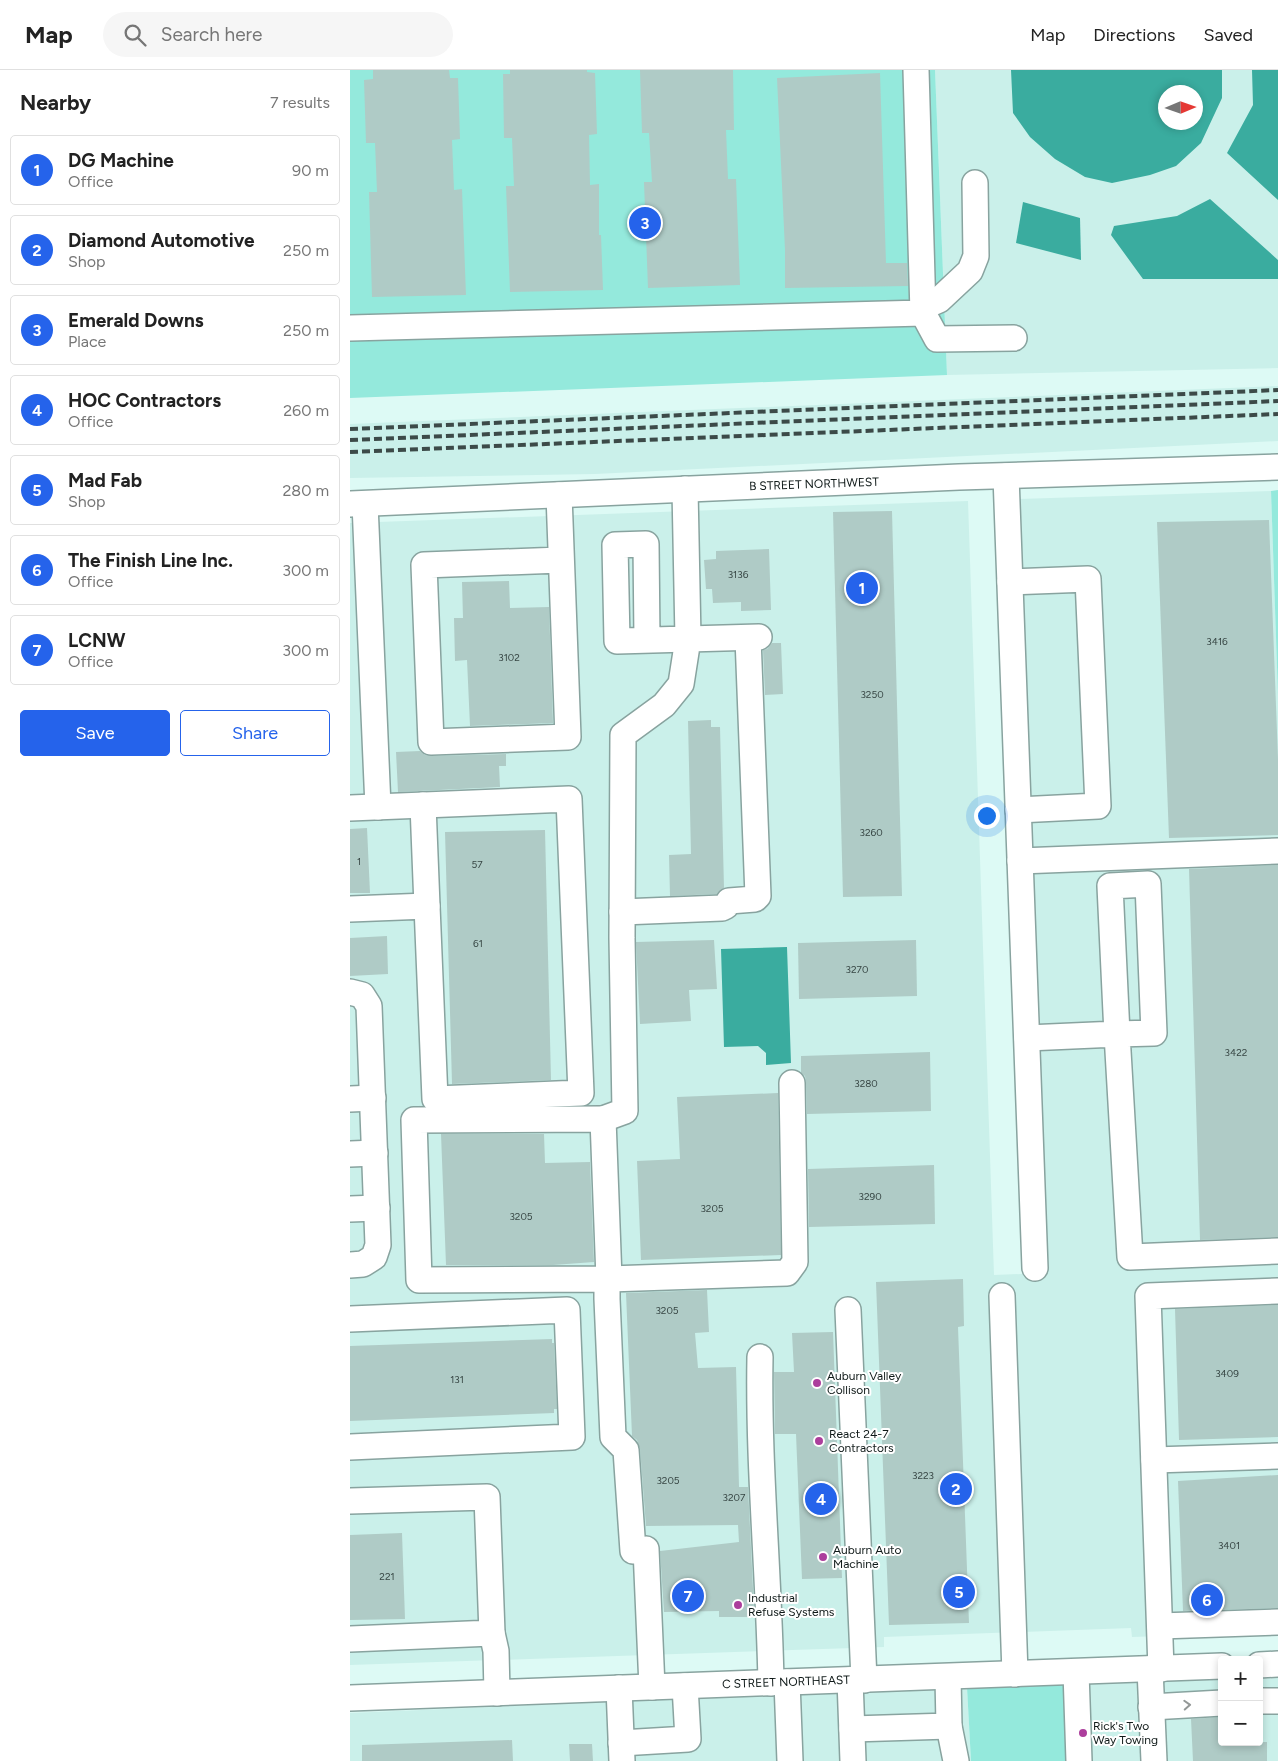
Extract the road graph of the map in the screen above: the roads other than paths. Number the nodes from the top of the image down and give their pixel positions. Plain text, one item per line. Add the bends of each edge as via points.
1 (916, 70) edge
2 (975, 183) dead end
3 (923, 310) junction
4 (350, 328) edge
5 (1014, 338) dead end
6 (1278, 466) edge
7 (1006, 476) junction
8 (685, 489) junction
9 (559, 495) junction
10 (357, 504) edge
11 (561, 560) junction
12 (1010, 582) junction
13 (688, 639) junction
14 (647, 640) dead end
15 (423, 805) junction
16 (378, 807) junction
17 (350, 808) edge
18 (1018, 810) junction
19 (1278, 851) edge
20 (1020, 860) junction
21 (427, 906) junction
22 (350, 909) edge
23 (622, 912) junction
24 (350, 992) edge
25 (1117, 1034) junction
26 (1027, 1038) junction
27 (792, 1083) dead end
28 (361, 1099) edge
29 (603, 1119) junction
30 (350, 1154) edge
31 (374, 1154) junction
32 (377, 1208) junction
33 (350, 1210) edge
34 (1278, 1251) edge
35 (350, 1264) edge
36 (1035, 1268) dead end
37 (608, 1279) junction
38 (1278, 1291) edge
39 (1002, 1296) dead end
40 (848, 1310) dead end
41 (350, 1319) edge
42 (760, 1357) dead end
43 (350, 1447) edge
44 (1278, 1456) edge
45 (1154, 1460) junction
46 (350, 1501) edge
47 (1278, 1622) edge
48 (1160, 1626) junction
49 (492, 1633) junction
50 (350, 1639) edge
51 (1278, 1664) edge
52 (1263, 1665) edge
53 (1218, 1666) edge
54 (1156, 1669) junction
55 (1076, 1672) junction
56 (1015, 1674) junction
57 (948, 1676) junction
58 (857, 1680) junction
59 (779, 1683) junction
60 (685, 1686) junction
61 (652, 1687) junction
62 (619, 1688) junction
63 (497, 1693) junction
64 (350, 1698) edge
65 (1278, 1700) edge
66 (1263, 1702) edge
67 (1218, 1703) edge
68 (1152, 1707) junction
69 (950, 1726) junction
70 (852, 1729) junction
71 (622, 1752) edge
72 (790, 1761) edge
73 (853, 1761) edge
74 (956, 1761) edge
75 (1080, 1761) edge
76 (1154, 1761) edge

1 - 3 street
2 - 3 street via 976,256 970,271 939,300
3 - 4 street
3 - 5 street via 937,339
6 - 7 street, B STREET NORTHWEST
7 - 8 street, B STREET NORTHWEST
7 - 12 street
8 - 9 street, B STREET NORTHWEST
8 - 13 street
9 - 10 street, B STREET NORTHWEST
9 - 11 street
10 - 16 street
11 - 11 street via 568,737 431,742 424,565
12 - 18 street
12 - 18 street via 1088,579 1098,806
13 - 14 street
13 - 23 street via 681,684 664,705 623,734
13 - 23 street via 754,638 758,896 729,901 722,908
15 - 16 street
15 - 21 street
15 - 21 street via 568,799 581,1093 435,1099
16 - 17 street
18 - 20 street
19 - 20 street
20 - 26 street
21 - 22 street
23 - 29 street via 625,1112
24 - 28 street via 362,995 369,1006
25 - 25 street via 1110,886 1148,884 1154,1032
25 - 26 street
25 - 34 street via 1130,1257
26 - 36 street
27 - 37 street via 795,1262 788,1273
28 - 31 street
29 - 37 street
29 - 37 street via 414,1120 419,1280
30 - 31 street
31 - 32 street
32 - 33 street
32 - 35 street via 378,1245 374,1257 364,1264
37 - 61 street via 614,1436 626,1450 633,1551 646,1550
38 - 45 street via 1148,1296
39 - 56 street
40 - 58 street
41 - 43 street via 566,1310 572,1437
42 - 59 street via 759,1420 769,1606
44 - 45 street
45 - 48 street
46 - 49 street via 487,1497
47 - 48 street
48 - 54 street
49 - 50 street
49 - 63 street
51 - 52 street
53 - 54 street, C STREET NORTHEAST
54 - 55 street, C STREET NORTHEAST
54 - 68 street
55 - 56 street, C STREET NORTHEAST
55 - 75 street
56 - 57 street, C STREET NORTHEAST
57 - 58 street, C STREET NORTHEAST
57 - 69 street
58 - 59 street, C STREET NORTHEAST
58 - 70 street
59 - 60 street, C STREET NORTHEAST
59 - 72 street
60 - 61 street, C STREET NORTHEAST
60 - 71 street via 688,1740
61 - 62 street, C STREET NORTHEAST
62 - 63 street, C STREET NORTHEAST
62 - 71 street
63 - 64 street, C STREET NORTHEAST
65 - 66 street
68 -> 67 street
68 - 76 street
69 - 70 street
69 - 74 street
70 - 73 street

